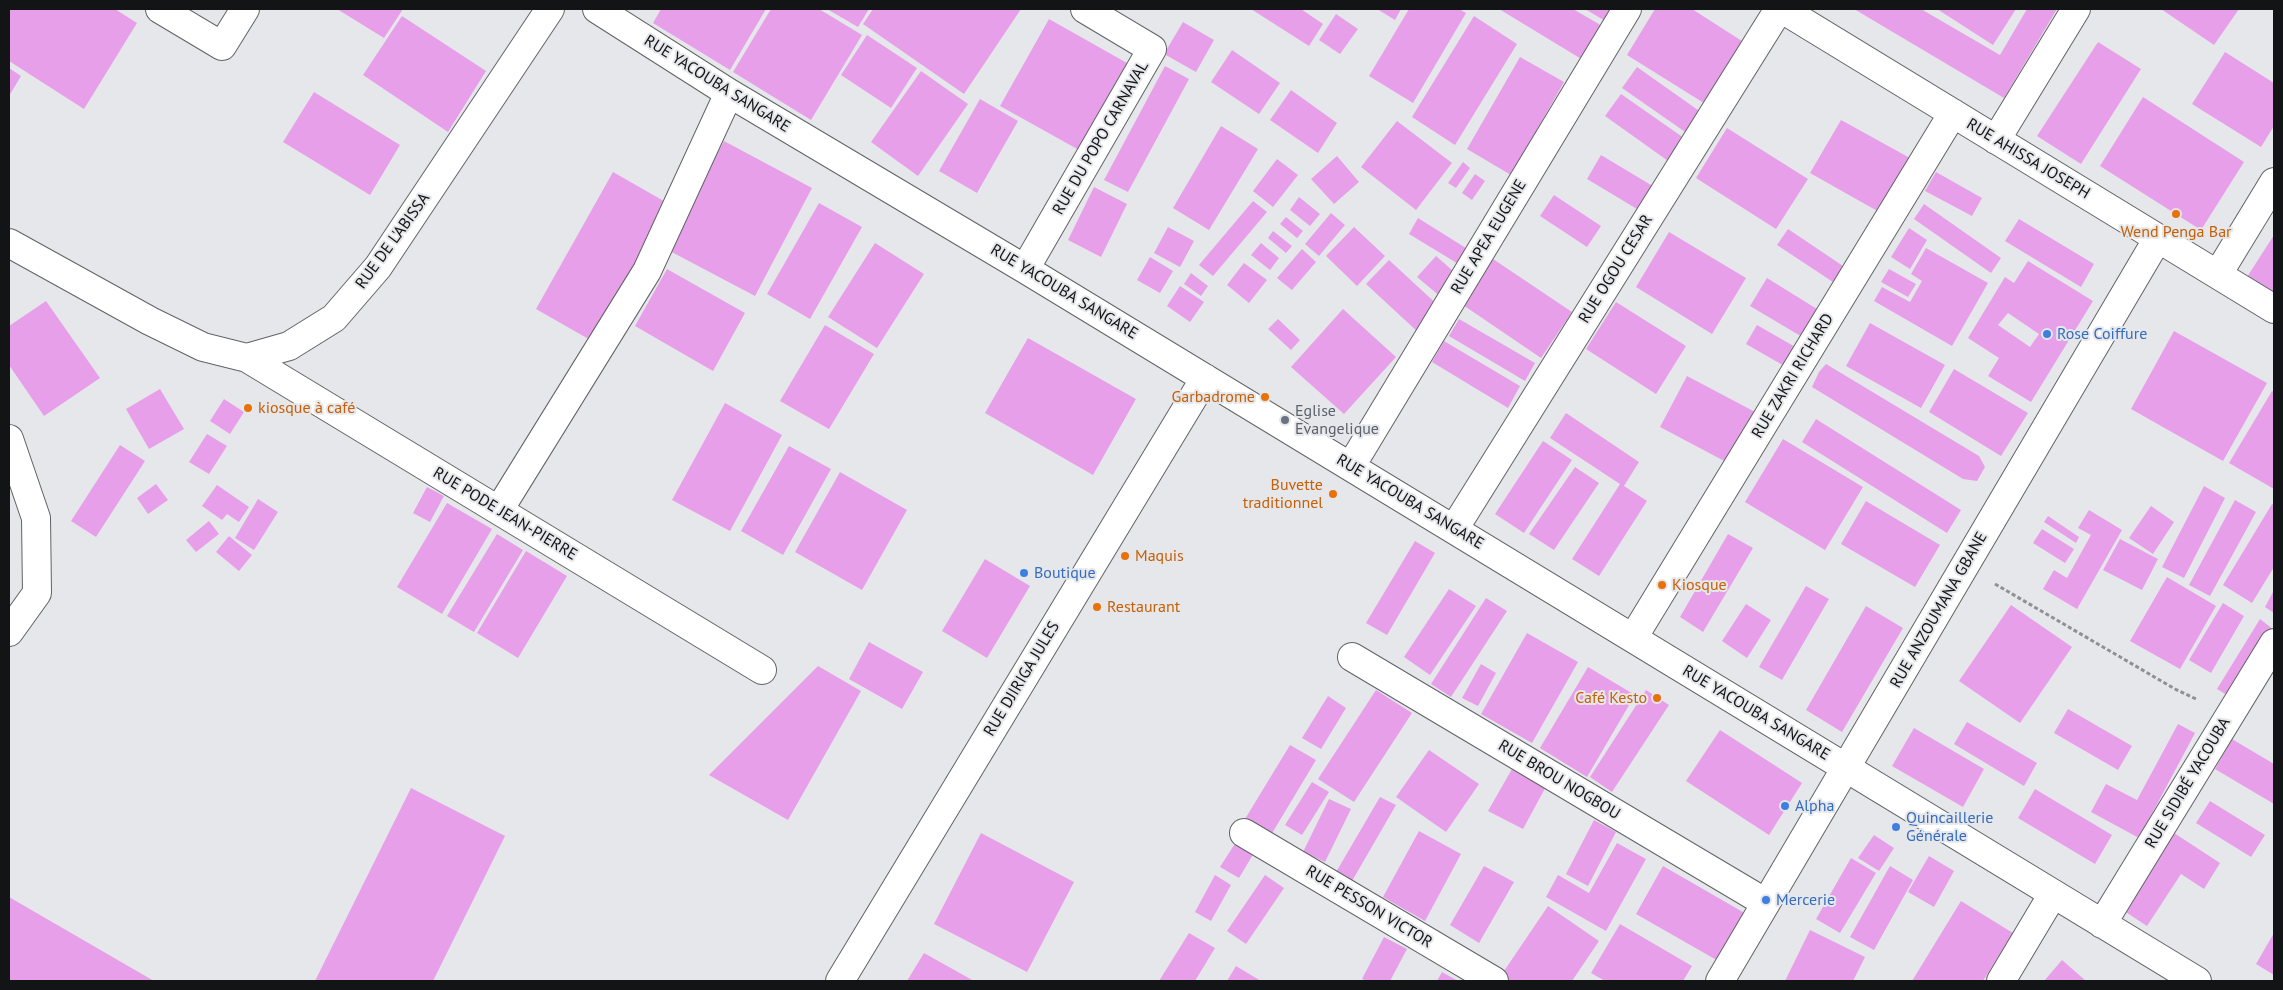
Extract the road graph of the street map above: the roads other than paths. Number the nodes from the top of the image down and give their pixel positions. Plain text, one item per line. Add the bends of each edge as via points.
1 (160, 9) edge
2 (245, 9) edge
3 (550, 9) edge
4 (597, 9) edge
5 (1085, 9) edge
6 (1627, 9) edge
7 (1781, 9) edge
8 (2076, 9) edge
9 (1120, 17) edge
10 (729, 93) junction
11 (1953, 113) junction
12 (1996, 140) junction
13 (2274, 182) edge
14 (2158, 238) junction
15 (9, 243) edge
16 (1025, 268) junction
17 (2218, 274) junction
18 (2274, 309) edge
19 (248, 358) junction
20 (1204, 378) junction
21 (9, 439) edge
22 (1350, 466) junction
23 (499, 510) junction
24 (1454, 529) junction
25 (9, 632) edge
26 (1633, 638) junction
27 (2274, 643) edge
28 (1352, 657) dead end
29 (762, 670) dead end
30 (1846, 768) junction
31 (1244, 833) dead end
32 (2053, 894) junction
33 (1766, 903) junction
34 (2102, 924) junction
35 (840, 981) edge
36 (1494, 981) edge
37 (1720, 981) edge
38 (2001, 981) edge
39 (2197, 981) edge

1 - 2 street via 222,46
3 - 19 street, RUE DE L'ABISSA via 378,267 334,318 289,346
4 - 10 street, RUE YACOUBA SANGARE
5 - 9 street, RUE DU POPO CARNAVAL
6 - 22 street, RUE APEA EUGENE
7 - 11 street, RUE AHISSA JOSEPH
7 - 24 street, RUE OGOU CESAR
8 - 12 street
9 - 16 street, RUE DU POPO CARNAVAL via 1152,49
10 - 16 street, RUE YACOUBA SANGARE
10 - 23 street via 647,271
11 - 12 street, RUE AHISSA JOSEPH
11 - 26 street, RUE ZAKRI RICHARD
12 - 14 street, RUE AHISSA JOSEPH
13 - 17 street
14 - 17 street, RUE AHISSA JOSEPH
14 - 30 street, RUE ANZOUMANA GBANE
15 - 19 street via 203,347
16 - 20 street, RUE YACOUBA SANGARE
17 - 18 street, RUE AHISSA JOSEPH
19 - 23 street, RUE PODE JEAN-PIERRE
20 - 22 street, RUE YACOUBA SANGARE
20 - 35 street, RUE DJIRIGA JULES
21 - 25 street via 36,518 37,593
22 - 24 street, RUE YACOUBA SANGARE
23 - 29 street, RUE PODE JEAN-PIERRE
24 - 26 street, RUE YACOUBA SANGARE
26 - 30 street, RUE YACOUBA SANGARE
27 - 34 street, RUE SIDIBÉ YACOUBA
28 - 33 street, RUE BROU NOGBOU
30 - 32 street, RUE YACOUBA SANGARE
30 - 33 street, RUE ANZOUMANA GBANE
31 - 36 street, RUE PESSON VICTOR
32 - 34 street, RUE YACOUBA SANGARE
32 - 38 street
33 - 37 street, RUE ANZOUMANA GBANE
34 - 39 street, RUE YACOUBA SANGARE

